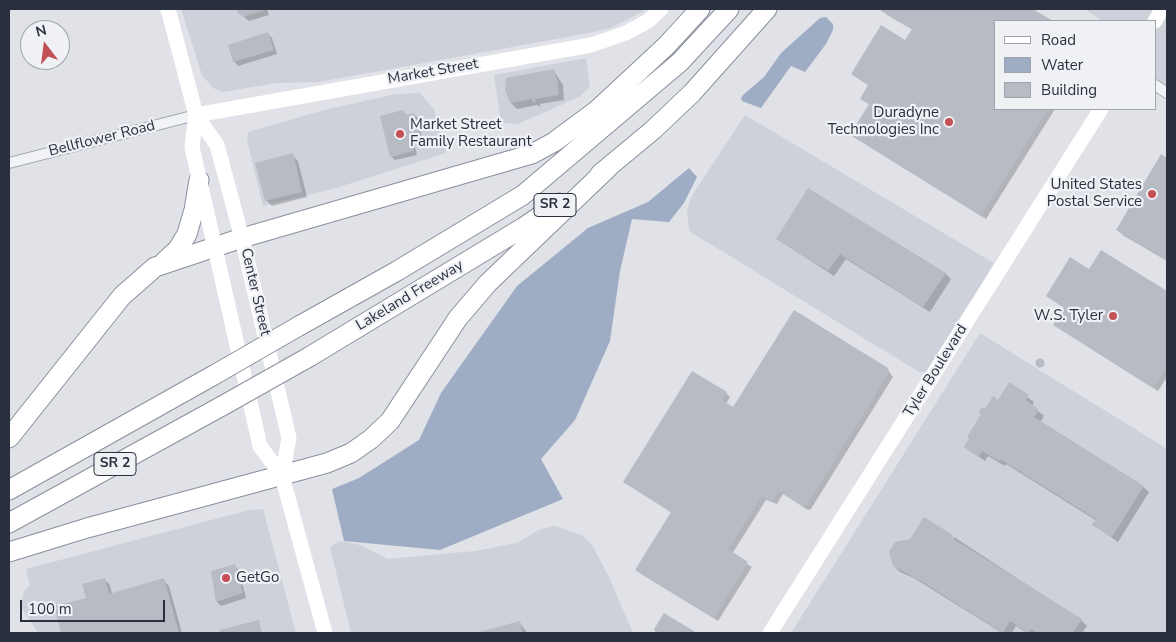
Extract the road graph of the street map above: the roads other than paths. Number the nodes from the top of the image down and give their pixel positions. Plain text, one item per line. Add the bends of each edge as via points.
1 (168, 9) edge
2 (661, 9) edge
3 (700, 9) edge
4 (730, 9) edge
5 (767, 9) edge
6 (1162, 9) edge
7 (1156, 20) edge
8 (1156, 86) edge
9 (1167, 94) edge
10 (1100, 110) edge
11 (196, 115) junction
12 (9, 163) edge
13 (610, 167) junction
14 (199, 180) junction
15 (242, 238) junction
16 (215, 248) junction
17 (162, 264) junction
18 (9, 438) edge
19 (282, 476) junction
20 (9, 490) edge
21 (9, 523) edge
22 (9, 552) edge
23 (325, 633) edge
24 (770, 633) edge

1 - 11 street, Center Street
2 - 11 street, Market Street via 648,21 626,33 591,45
3 - 15 highway via 666,46 596,111 539,150 513,161
4 - 20 highway, Lakeland Freeway / SR 2, bridge via 680,62 523,195 397,271
5 - 13 highway, Lakeland Freeway / SR 2 via 692,93
6 - 7 street
8 - 9 street
10 - 24 street, Tyler Boulevard
11 - 12 street, Bellflower Road
11 - 14 street, Center Street via 192,147
11 - 15 street, Center Street via 217,145
13 - 19 highway via 482,290 458,318 390,421 371,439 351,453 327,463
13 - 21 highway, Lakeland Freeway / SR 2, bridge via 524,227 309,357
14 - 16 street, Center Street
14 - 17 highway via 187,234 178,249
15 - 16 highway
15 - 19 street, Center Street via 289,438
16 - 17 highway
16 - 19 street, Center Street via 260,446
17 - 18 highway via 147,272 122,296
19 - 22 highway
19 - 23 street, Center Street

